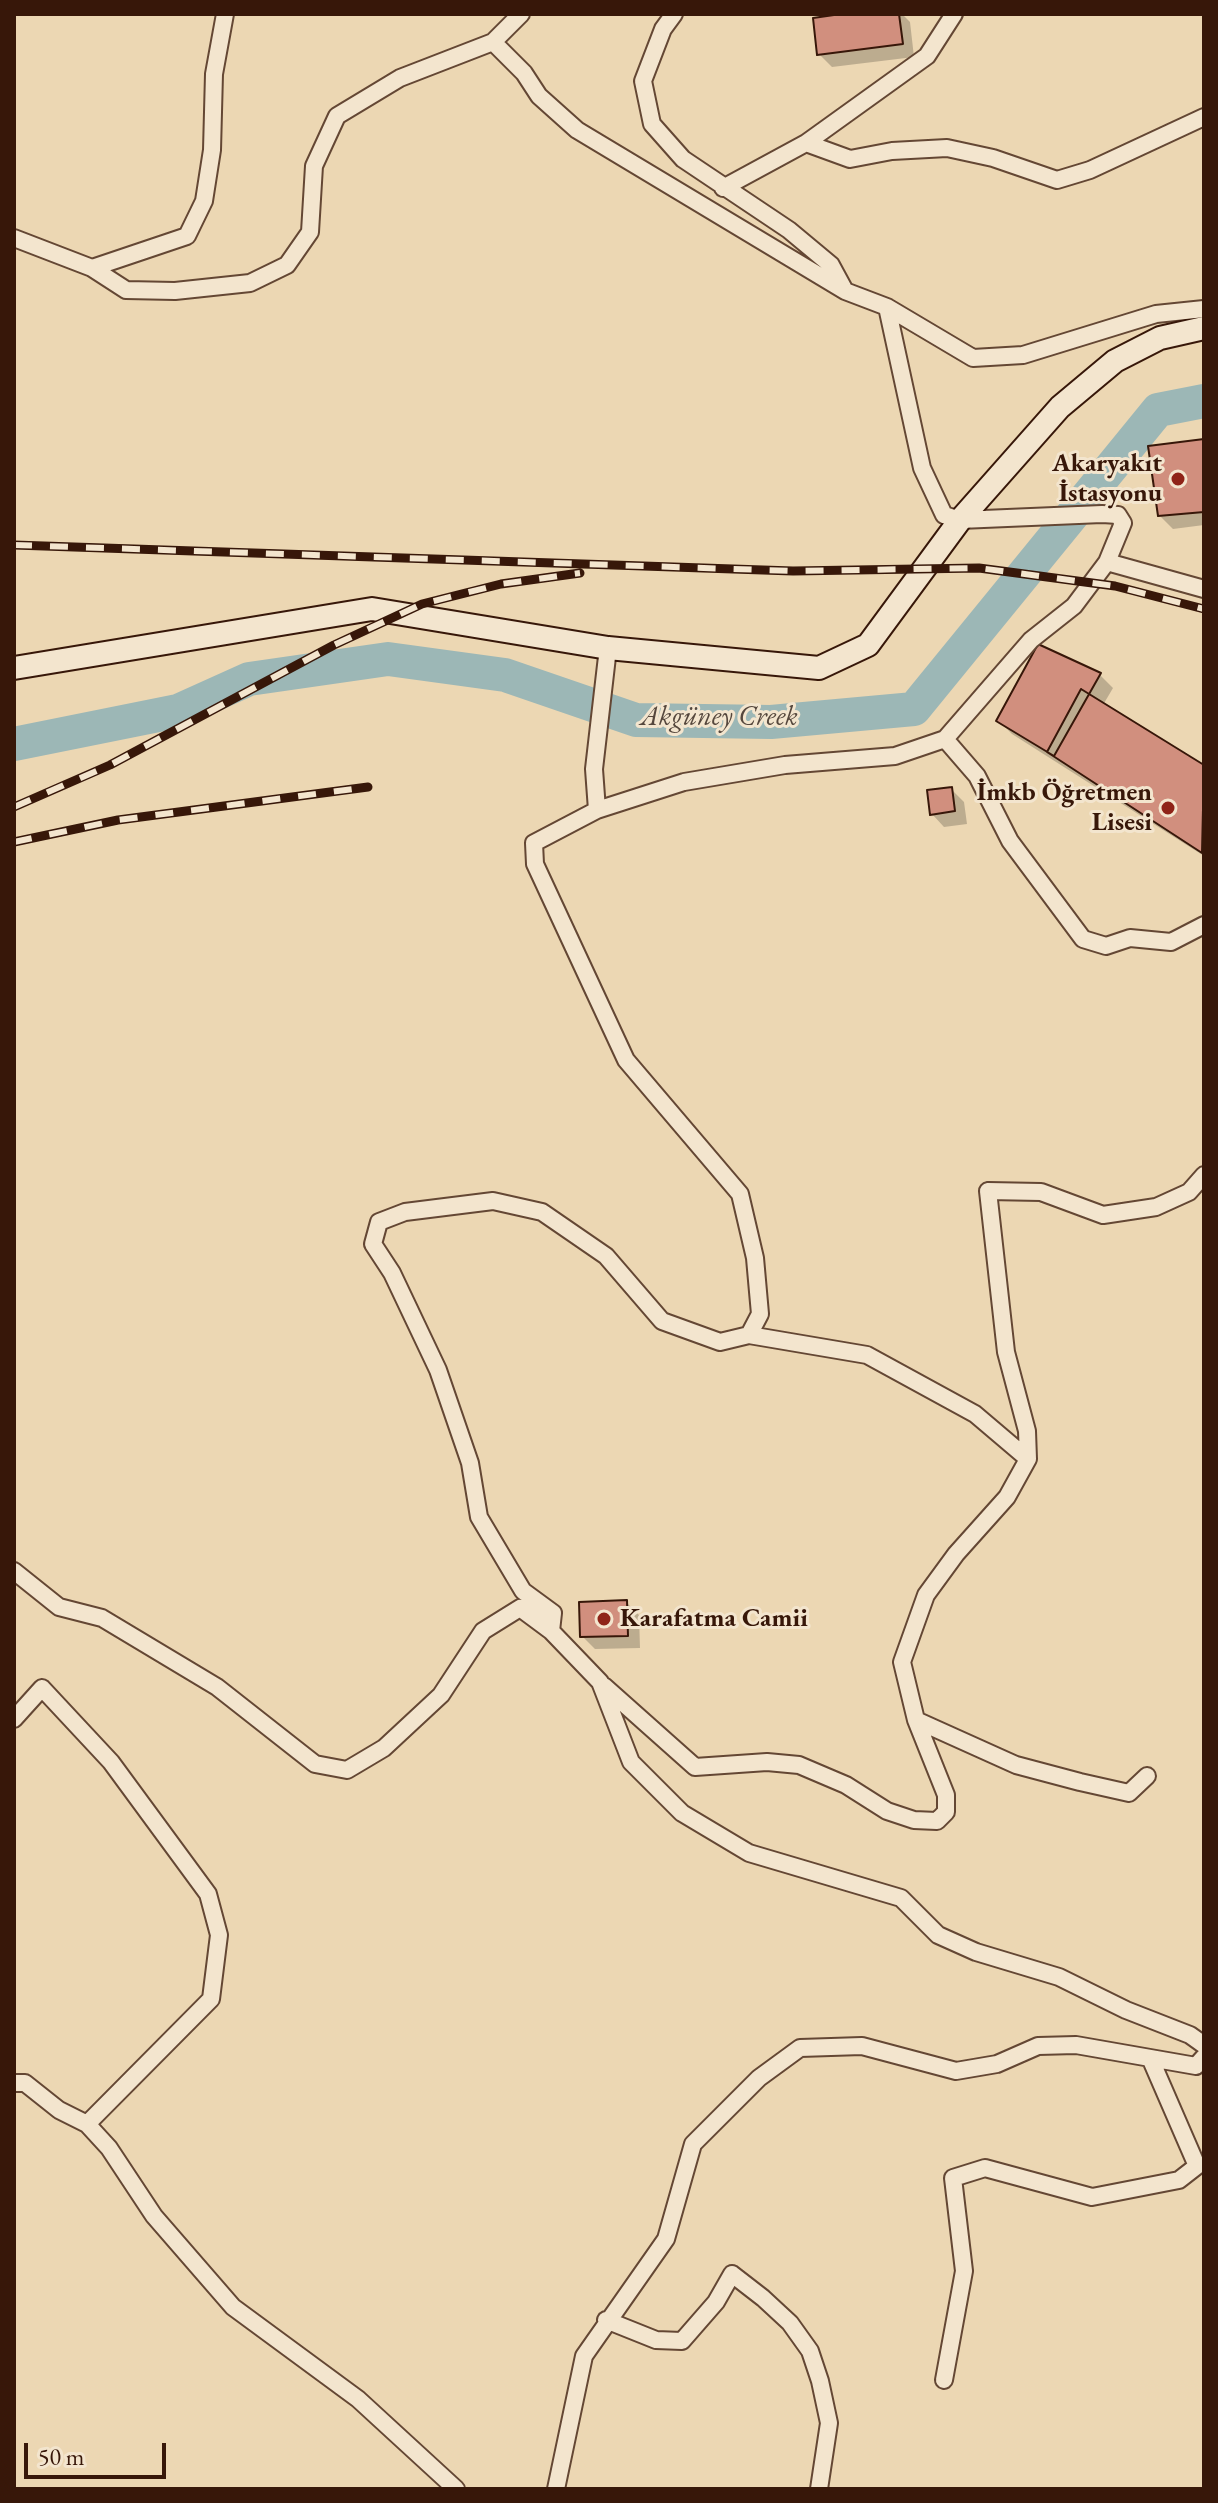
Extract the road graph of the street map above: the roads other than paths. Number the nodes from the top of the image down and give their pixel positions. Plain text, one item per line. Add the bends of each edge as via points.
1 (225, 14) edge
2 (521, 14) edge
3 (674, 14) edge
4 (954, 14) edge
5 (493, 42) junction
6 (1204, 117) edge
7 (806, 143) junction
8 (723, 188) junction
9 (14, 238) edge
10 (92, 268) junction
11 (845, 291) junction
12 (887, 307) junction
13 (1204, 309) edge
14 (1204, 328) edge
15 (960, 520) junction
16 (1107, 562) junction
17 (1204, 589) edge
18 (608, 648) junction
19 (14, 668) edge
20 (945, 739) junction
21 (597, 810) junction
22 (1204, 925) edge
23 (1204, 1175) edge
24 (749, 1335) junction
25 (1028, 1459) junction
26 (14, 1571) edge
27 (551, 1631) junction
28 (600, 1682) junction
29 (14, 1719) edge
30 (916, 1720) junction
31 (1147, 1776) dead end
32 (1204, 2045) edge
33 (1204, 2057) edge
34 (1151, 2060) junction
35 (14, 2083) edge
36 (87, 2124) junction
37 (606, 2320) junction
38 (944, 2380) dead end
39 (456, 2489) edge
40 (556, 2489) edge
41 (819, 2489) edge

1 - 10 street via 214,74 204,201 187,236
2 - 5 street
3 - 8 street via 643,81 652,124 683,159
4 - 7 street via 927,56
5 - 10 street via 400,78 337,116 314,166 310,232 287,265 250,283 175,291 126,290
5 - 11 street via 539,96 577,130
6 - 7 street via 1057,180 947,148 850,159
7 - 8 street
8 - 11 street via 789,230 831,265
9 - 10 street
11 - 12 street
12 - 13 street via 973,358 1023,355 1156,314
12 - 15 street via 922,468 944,515
14 - 15 street via 1160,338 1115,361 1060,407
15 - 16 street via 1118,515 1123,523
15 - 18 street via 868,645 819,668
16 - 17 street
16 - 20 street via 1074,606 1031,640
18 - 19 street via 372,609
18 - 21 street via 597,732
20 - 21 street via 895,756 785,765 684,782
20 - 22 street via 977,776 1010,841 1083,939 1106,946 1130,938 1171,942
21 - 24 street via 534,843 535,864 626,1060 740,1194 755,1258 760,1314
23 - 25 street via 1189,1192 1156,1207 1103,1215 1041,1192 988,1191 1006,1352 1027,1431
24 - 25 street via 867,1355 975,1414
24 - 27 street via 720,1342 662,1321 606,1256 542,1212 493,1201 405,1212 379,1222 373,1244 438,1370 470,1463 479,1517 523,1591 553,1613
25 - 30 street via 1007,1497 926,1595 902,1662
26 - 27 street via 59,1607 102,1618 217,1687 315,1764 347,1770 384,1748 441,1695 483,1631 520,1608
27 - 28 street
28 - 30 street via 695,1767 799,1765 846,1785 887,1811 937,1821 946,1812 946,1795
28 - 32 street via 631,1762 682,1813 749,1853 901,1898 938,1935 1059,1977
29 - 36 street via 42,1688 111,1762 208,1894 219,1935 211,1999
30 - 31 street via 1016,1765 1080,1782 1129,1793
33 - 34 street via 1196,2066
34 - 37 street via 1076,2045 1038,2046 997,2064 956,2071 862,2046 800,2048 759,2078 693,2144 666,2239
34 - 38 street via 1197,2166 1179,2180 1092,2197 985,2168 953,2178 964,2271
35 - 36 street via 25,2083
36 - 39 street via 154,2216 233,2307 358,2399
37 - 40 street via 584,2356
37 - 41 street via 656,2340 682,2341 732,2274 763,2298 810,2351 820,2381 829,2423

